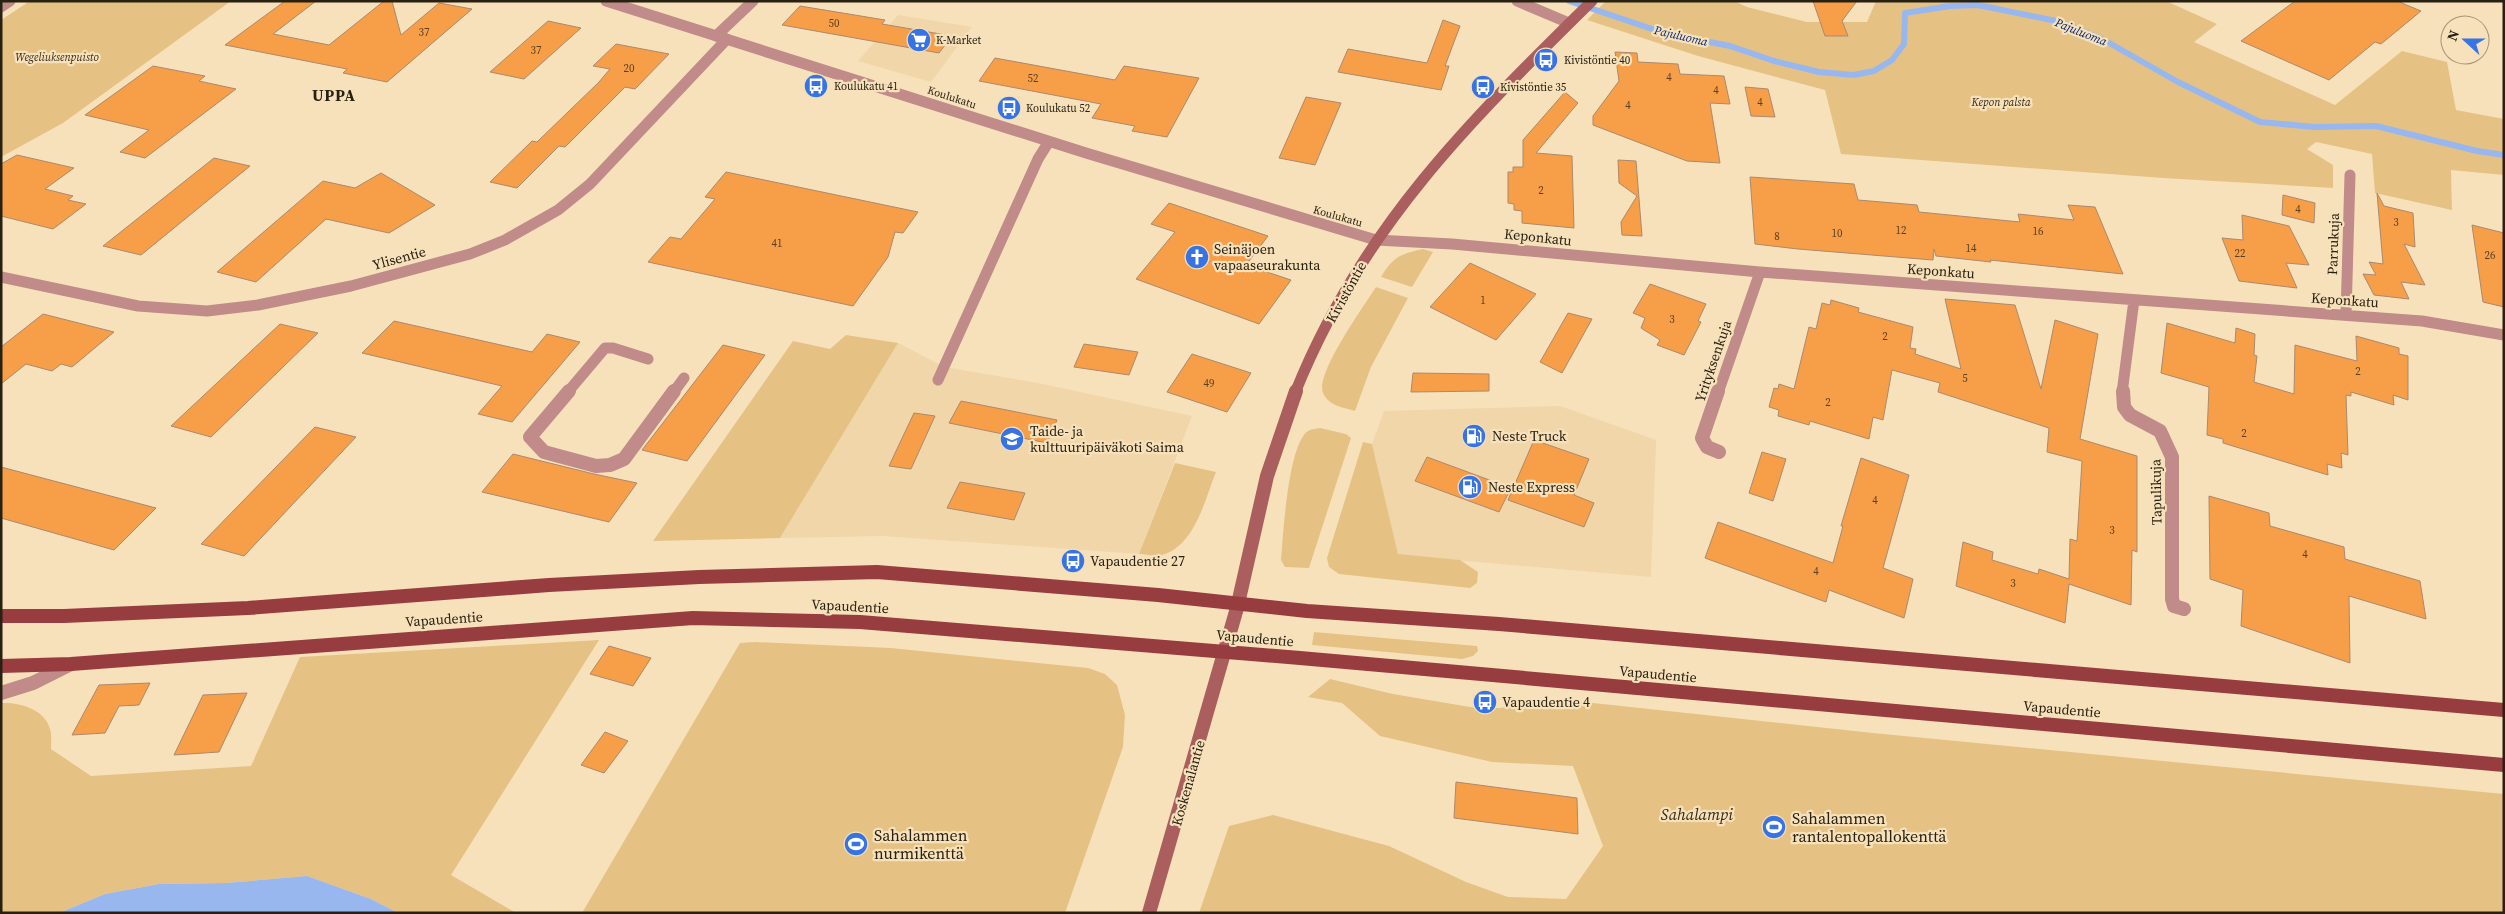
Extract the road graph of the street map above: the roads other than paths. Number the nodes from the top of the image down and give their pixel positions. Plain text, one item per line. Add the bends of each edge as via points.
1 (10, 1) edge
2 (606, 1) edge
3 (753, 1) edge
4 (1517, 1) edge
5 (1592, 1) edge
6 (1, 7) edge
7 (1569, 23) junction
8 (716, 36) junction
9 (727, 39) junction
10 (1048, 143) junction
11 (2350, 175) dead end
12 (1376, 240) junction
13 (1760, 272) junction
14 (1, 276) edge
15 (2134, 300) junction
16 (2346, 315) junction
17 (2504, 335) edge
18 (648, 359) dead end
19 (684, 378) dead end
20 (938, 380) dead end
21 (1719, 452) dead end
22 (1238, 604) junction
23 (2184, 609) dead end
24 (1, 616) edge
25 (1225, 652) junction
26 (71, 664) junction
27 (1, 666) edge
28 (1, 692) edge
29 (2504, 710) edge
30 (2504, 765) edge
31 (1149, 913) edge

1 - 6 street
2 - 8 street, Koulukatu
3 - 8 street
4 - 7 street
5 - 7 main road, Kivistöntie
7 - 12 main road, Kivistöntie via 1456,139
8 - 9 street, Koulukatu
9 - 10 street, Koulukatu
9 - 14 street, Ylisentie via 590,184 558,210 505,240 470,254 351,286 258,305 207,311 138,306
10 - 12 street, Koulukatu
10 - 20 street
11 - 16 street, Parrukuja
12 - 13 street, Keponkatu
12 - 22 main road, Kivistöntie via 1320,338 1291,406 1268,474
13 - 15 street, Keponkatu
13 - 21 street, Yrityksenkuja via 1702,438 1707,448
15 - 16 street, Keponkatu
15 - 23 street, Tapulikuja via 2122,396 2130,415 2160,431 2172,458 2172,599 2174,606
16 - 17 street, Keponkatu via 2431,322
18 - 19 street via 605,348 530,437 544,452 596,466 624,460
22 - 24 main road, Vapaudentie via 877,572 549,585 248,608
22 - 25 main road, Kivistöntie
22 - 29 main road, Vapaudentie
25 - 26 main road, Vapaudentie via 860,622 694,618
25 - 30 main road, Vapaudentie
25 - 31 main road, Koskenalantie
26 - 27 main road, Vapaudentie
26 - 28 street via 33,683

